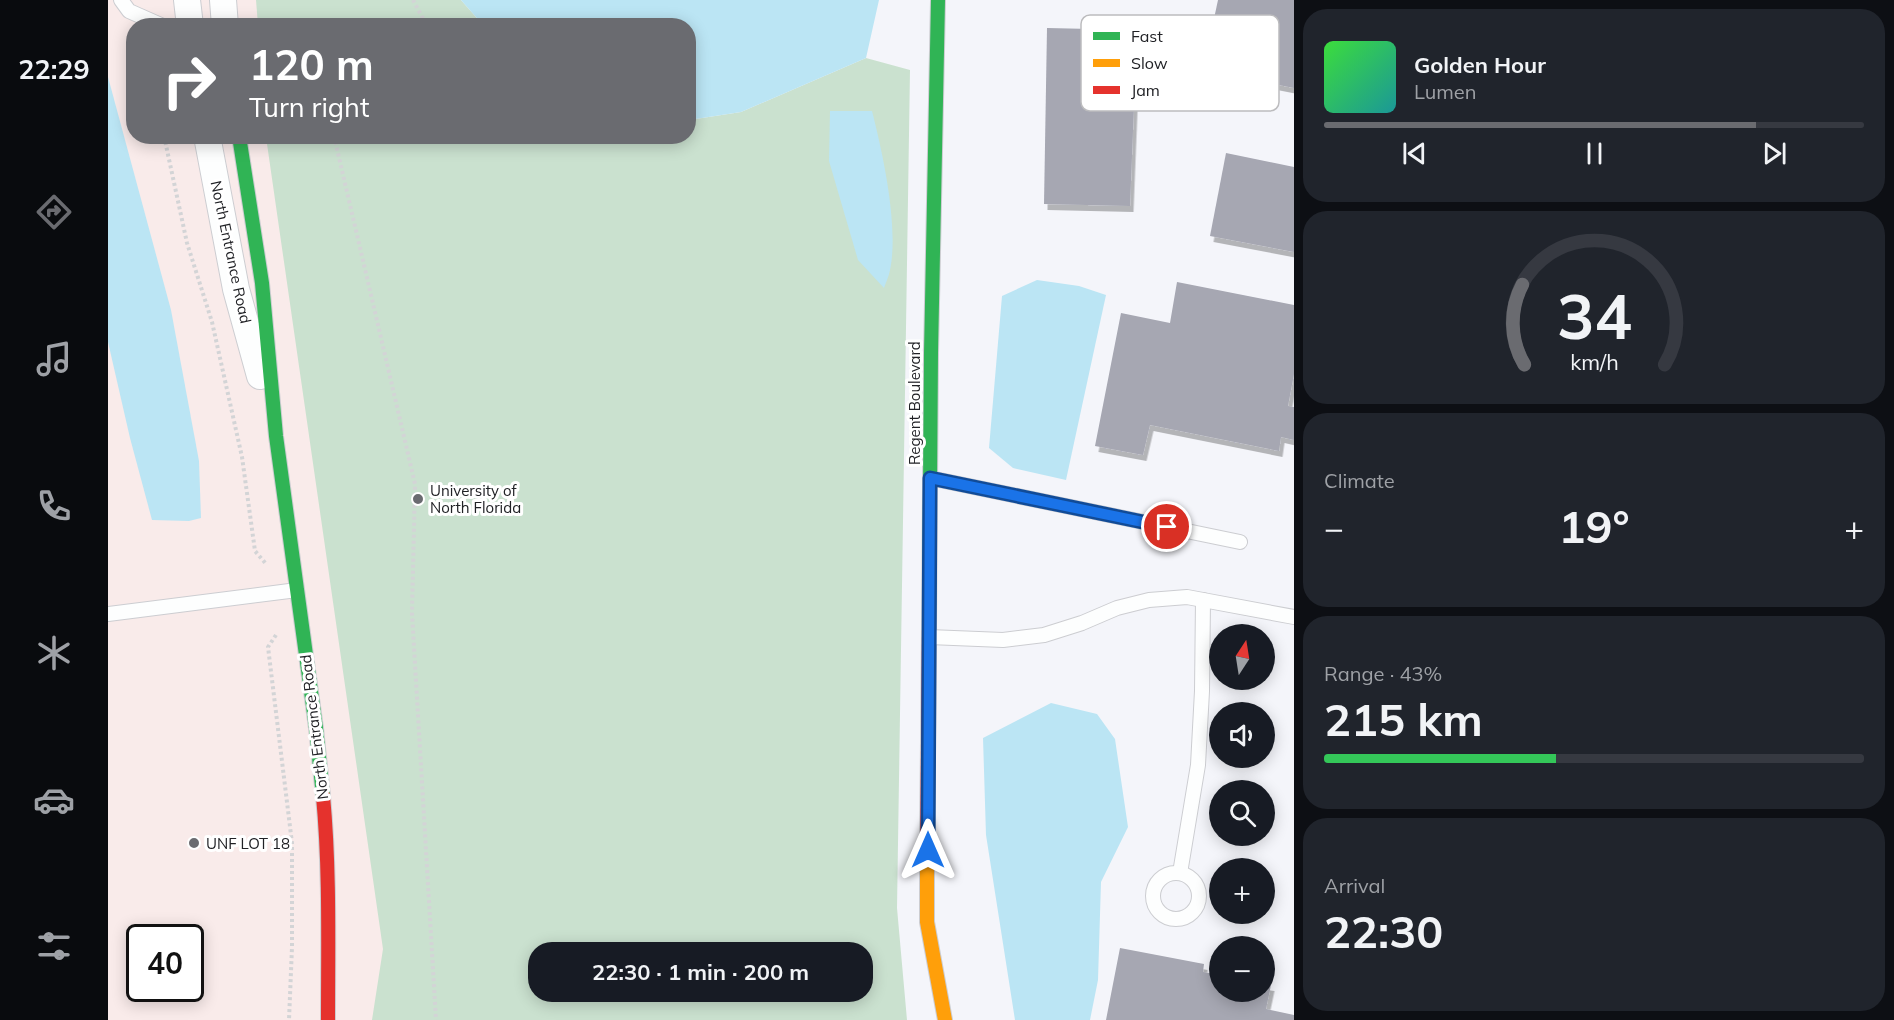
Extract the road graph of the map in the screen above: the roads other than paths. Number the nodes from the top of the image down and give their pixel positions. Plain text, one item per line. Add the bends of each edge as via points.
1 (121, 0) edge
2 (188, 0) edge
3 (223, 0) edge
4 (938, 0) edge
5 (145, 18) edge
6 (189, 18) edge
7 (224, 18) edge
8 (209, 144) edge
9 (239, 144) edge
10 (276, 436) junction
11 (930, 478) junction
12 (1240, 542) dead end
13 (297, 590) junction
14 (1203, 600) junction
15 (108, 614) edge
16 (1294, 617) edge
17 (929, 637) junction
18 (1180, 873) dead end
19 (328, 1020) edge
20 (945, 1020) edge

1 - 5 lane via 129,11
2 - 6 street
3 - 7 street
4 - 11 street, Regent Boulevard
8 - 10 street, North Entrance Road via 236,289
9 - 10 street, North Entrance Road via 262,283
10 - 13 street, North Entrance Road
11 - 12 lane
11 - 17 street, Regent Boulevard
13 - 15 lane
13 - 19 street, North Entrance Road via 326,830
14 - 16 lane
14 - 17 lane via 1149,600 1044,635 1003,640
14 - 18 lane via 1198,765
17 - 20 street, Regent Boulevard via 927,922

